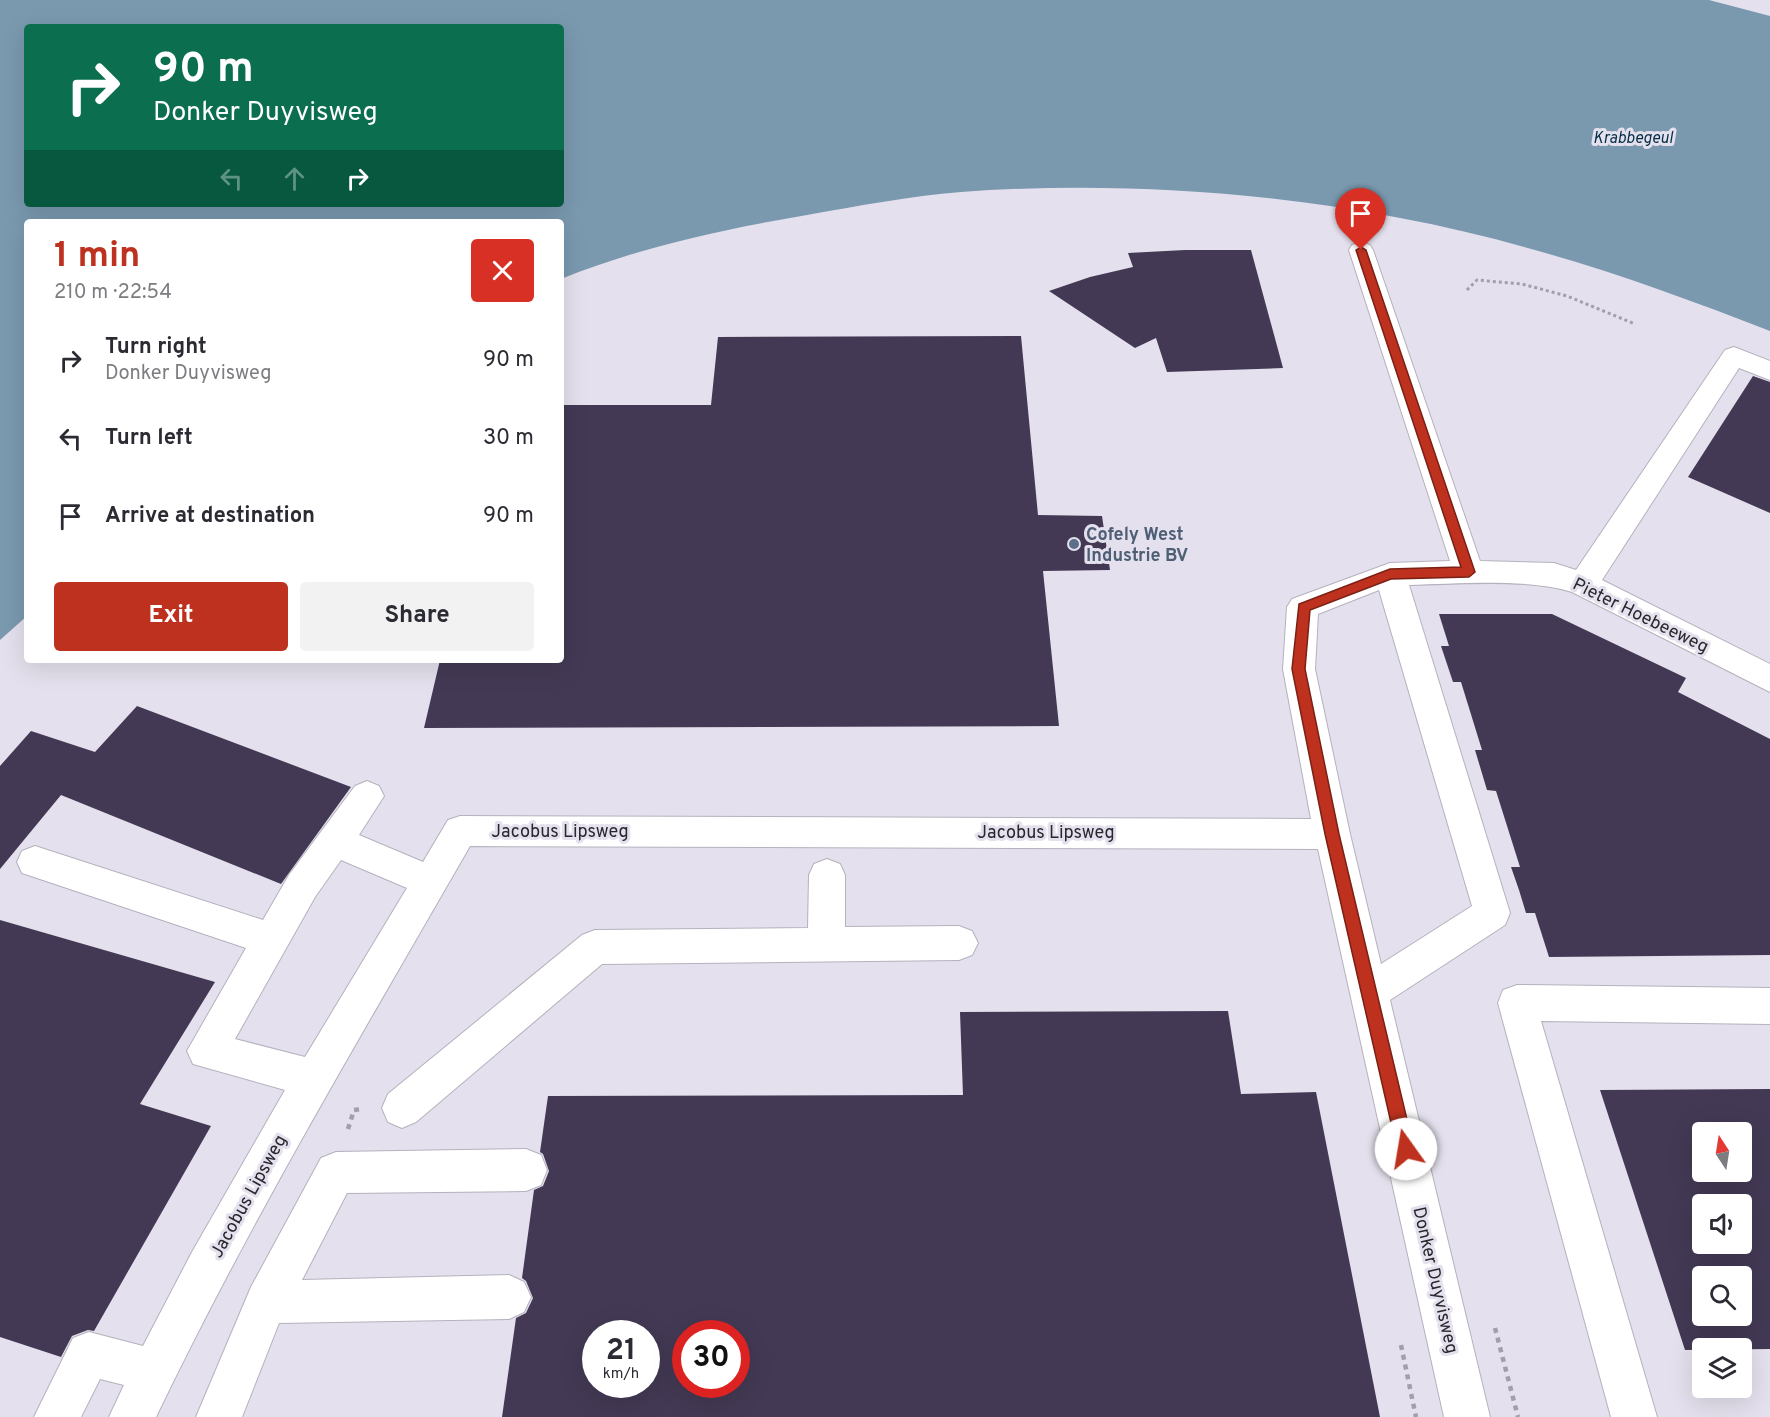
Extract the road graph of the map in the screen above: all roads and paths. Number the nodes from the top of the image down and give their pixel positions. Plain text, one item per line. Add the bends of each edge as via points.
1 (1361, 250) dead end
2 (1467, 290) dead end
3 (1635, 324) dead end
4 (1770, 371) edge
5 (1469, 572) junction
6 (1390, 574) junction
7 (1583, 584) junction
8 (1770, 679) edge
9 (367, 796) dead end
10 (1332, 834) junction
11 (336, 841) junction
12 (35, 862) dead end
13 (827, 875) dead end
14 (431, 882) junction
15 (272, 940) junction
16 (959, 944) dead end
17 (826, 945) junction
18 (1370, 992) junction
19 (1770, 1006) edge
20 (312, 1078) junction
21 (402, 1108) dead end
22 (526, 1170) dead end
23 (509, 1297) dead end
24 (266, 1302) junction
25 (153, 1371) junction
26 (57, 1417) edge
27 (132, 1417) edge
28 (219, 1417) edge
29 (1467, 1417) edge
30 (1634, 1417) edge

1 - 5 street
2 - 3 path via 1477,280 1522,284 1567,296
4 - 7 street via 1734,356
5 - 6 street, Donker Duyvisweg
5 - 7 street, Pieter Hoebeeweg via 1554,575
6 - 10 street, Donker Duyvisweg via 1303,608 1299,669
6 - 18 street via 1492,913
7 - 8 street, Pieter Hoebeeweg
9 - 11 street
10 - 14 street, Jacobus Lipsweg via 460,831
10 - 18 street, Donker Duyvisweg
11 - 14 street
11 - 15 street via 302,886
12 - 15 street
13 - 17 street
14 - 20 street, Jacobus Lipsweg
15 - 20 street via 207,1051
16 - 17 street
17 - 21 street via 595,947
18 - 29 street, Donker Duyvisweg
19 - 30 street via 1517,1003
20 - 25 street, Jacobus Lipsweg
22 - 24 street via 336,1173
23 - 24 street
24 - 28 street
25 - 26 street via 89,1354
25 - 27 street, Jacobus Lipsweg

